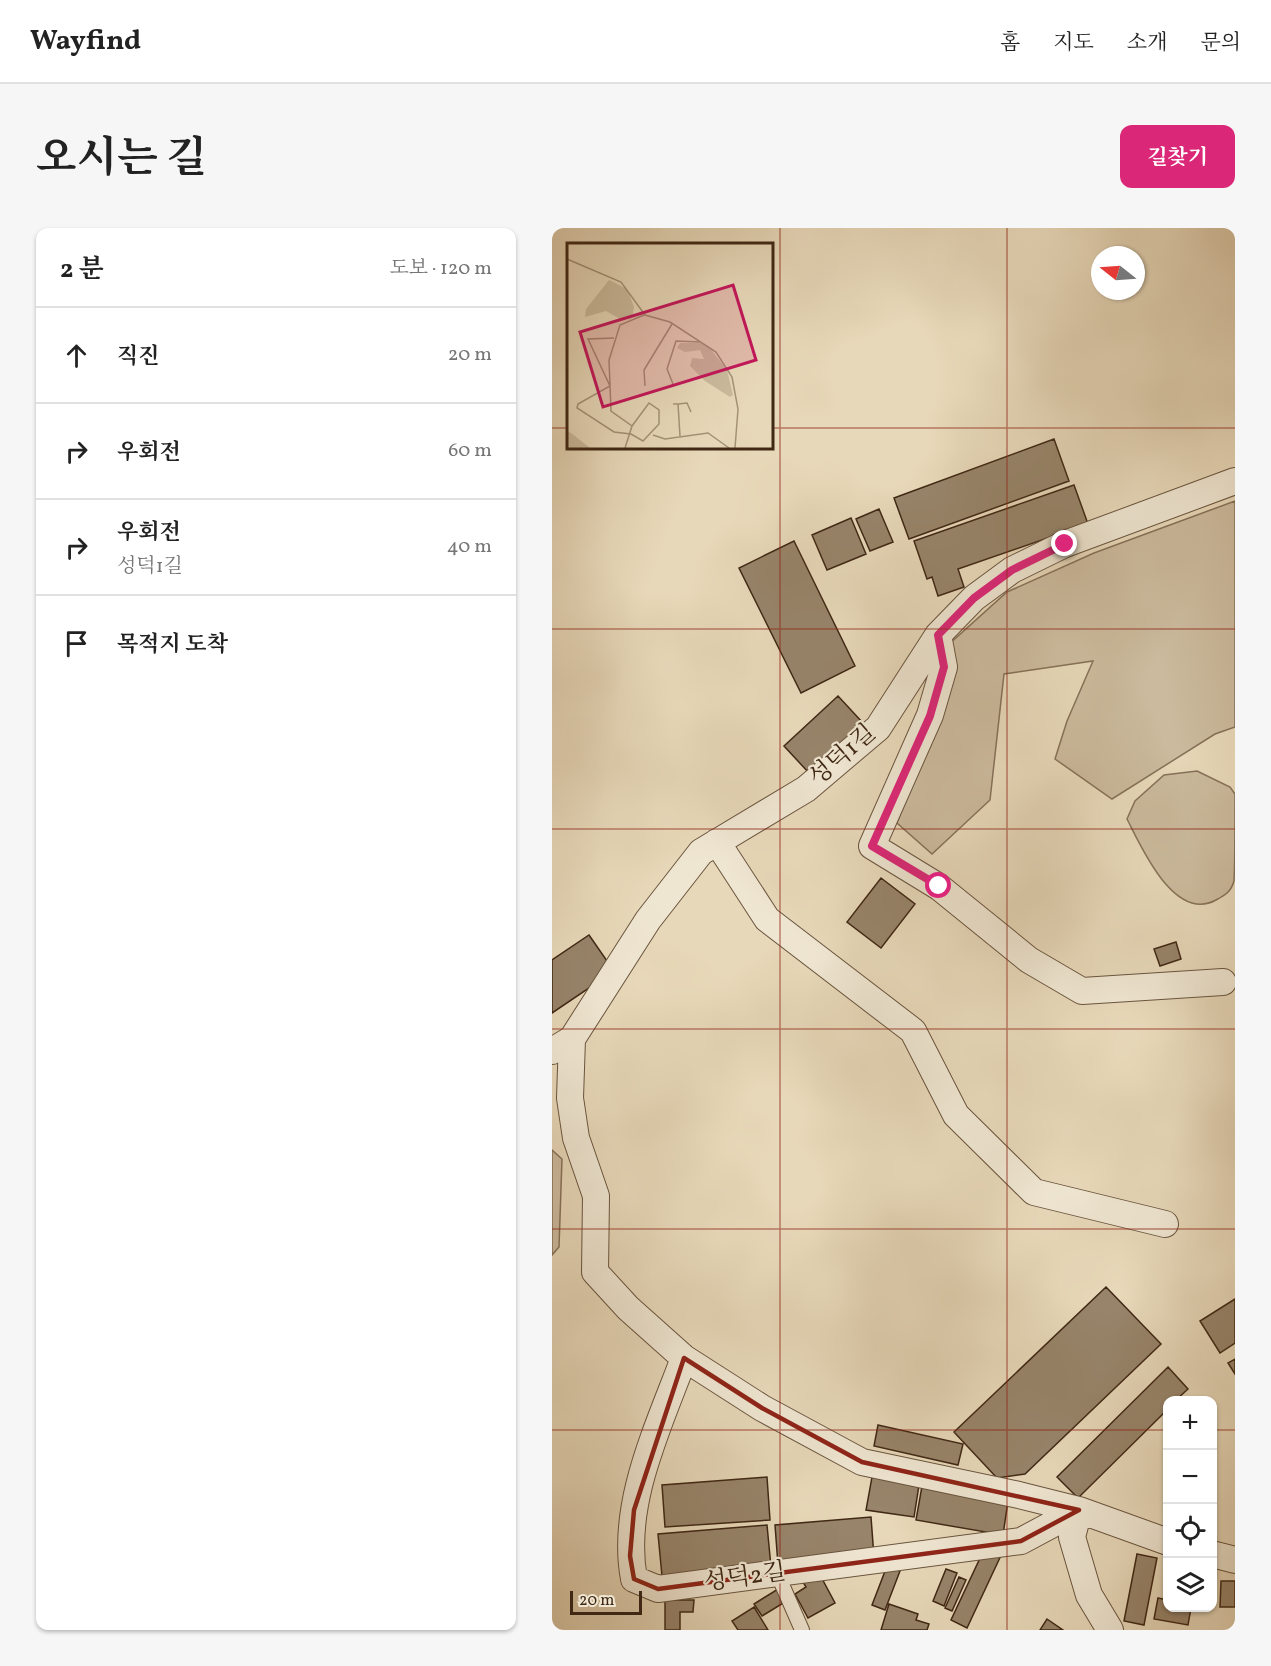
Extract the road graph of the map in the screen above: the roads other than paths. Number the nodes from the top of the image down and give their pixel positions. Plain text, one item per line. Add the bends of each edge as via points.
1 (1235, 480) edge
2 (938, 635) junction
3 (717, 842) junction
4 (1223, 982) dead end
5 (562, 1045) edge
6 (552, 1126) edge
7 (576, 1138) junction
8 (1165, 1224) dead end
9 (684, 1358) junction
10 (1079, 1510) junction
11 (1163, 1541) edge
12 (1217, 1555) edge
13 (1235, 1560) edge
14 (777, 1573) junction
15 (802, 1630) edge
16 (1110, 1630) edge

1 - 2 street, 성덕1길 via 1086,536 1012,570 974,598
2 - 3 street, 성덕1길 via 878,728 806,789
2 - 4 street via 944,667 930,716 872,846 939,886 1029,960 1082,991
3 - 5 street, 성덕1길 via 701,852 648,920
3 - 8 street via 767,919 913,1031 956,1115 1034,1192
5 - 7 street
6 - 7 street
7 - 9 street via 596,1196 595,1272
9 - 10 street via 762,1408 861,1462
9 - 14 street, 성덕2길 via 633,1510 630,1556 634,1579 658,1589
10 - 11 street
10 - 14 street, 성덕2길 via 1021,1541
10 - 16 street via 1072,1537 1089,1595
12 - 13 street
14 - 15 lane

